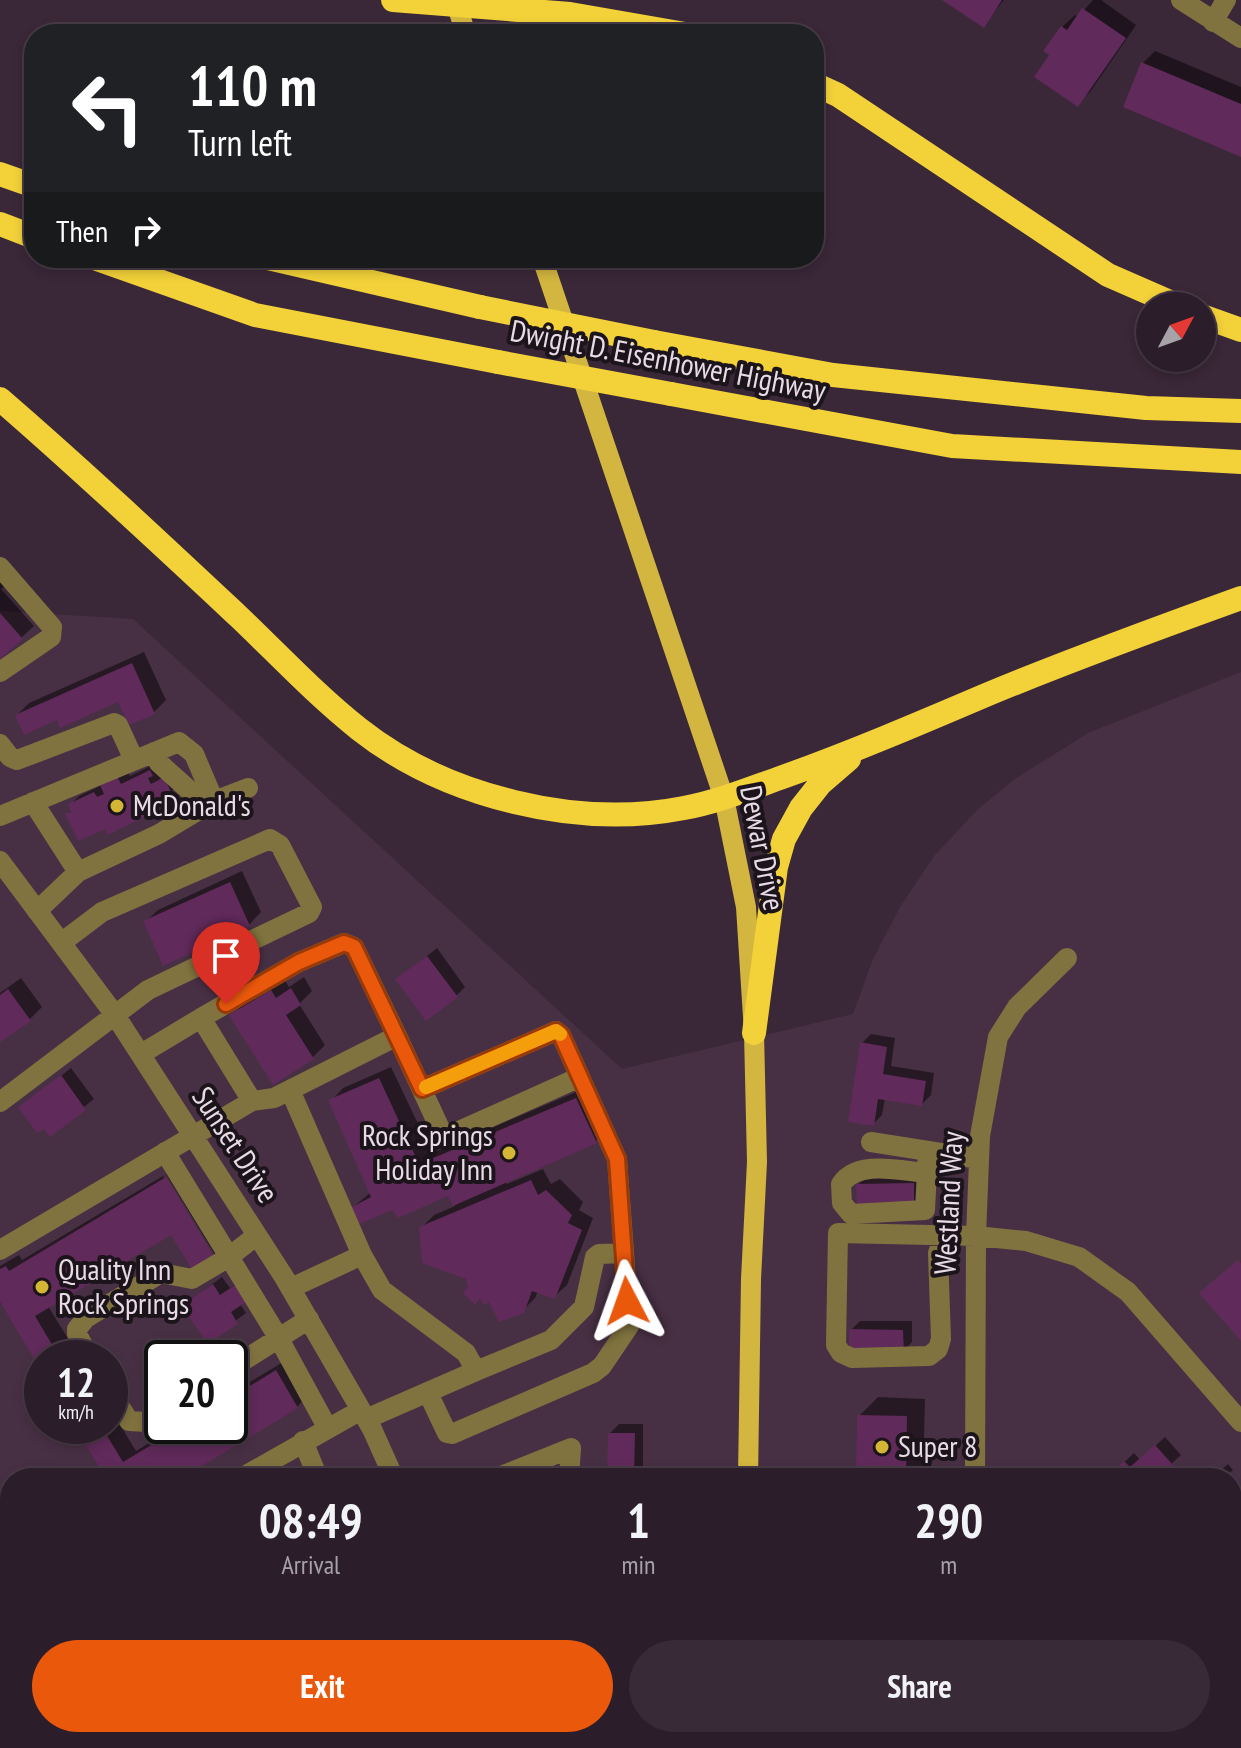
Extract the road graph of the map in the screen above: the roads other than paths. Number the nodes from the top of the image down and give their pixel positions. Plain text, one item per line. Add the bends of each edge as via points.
1 (393, 0) edge
2 (1181, 0) edge
3 (1226, 0) edge
4 (455, 2) edge
5 (1213, 22) junction
6 (463, 24) edge
7 (628, 24) edge
8 (1241, 38) edge
9 (824, 89) edge
10 (0, 174) edge
11 (24, 182) edge
12 (0, 224) edge
13 (24, 233) edge
14 (122, 268) edge
15 (311, 268) edge
16 (545, 268) edge
17 (1147, 292) edge
18 (1216, 321) edge
19 (1241, 330) edge
20 (0, 399) edge
21 (1241, 411) edge
22 (1241, 462) edge
23 (0, 567) edge
24 (1241, 598) edge
25 (0, 672) edge
26 (0, 744) edge
27 (865, 746) junction
28 (154, 752) junction
29 (134, 760) junction
30 (248, 788) dead end
31 (724, 798) junction
32 (33, 802) junction
33 (206, 805) junction
34 (0, 816) edge
35 (0, 861) edge
36 (78, 872) junction
37 (37, 911) junction
38 (61, 943) junction
39 (1067, 958) dead end
40 (115, 1015) junction
41 (201, 1018) junction
42 (754, 1033) junction
43 (397, 1036) junction
44 (141, 1054) junction
45 (580, 1077) junction
46 (422, 1089) junction
47 (290, 1090) junction
48 (252, 1101) junction
49 (0, 1102) edge
50 (193, 1135) junction
51 (871, 1142) dead end
52 (928, 1151) junction
53 (165, 1152) junction
54 (979, 1159) junction
55 (927, 1173) junction
56 (257, 1235) junction
57 (944, 1236) junction
58 (976, 1236) junction
59 (0, 1250) edge
60 (624, 1253) junction
61 (362, 1255) junction
62 (229, 1257) junction
63 (291, 1288) junction
64 (309, 1319) junction
65 (278, 1337) junction
66 (80, 1340) edge
67 (248, 1357) edge
68 (476, 1371) junction
69 (428, 1393) junction
70 (364, 1414) junction
71 (1241, 1422) edge
72 (327, 1427) junction
73 (303, 1441) junction
74 (258, 1468) edge
75 (311, 1468) edge
76 (389, 1468) edge
77 (521, 1468) edge
78 (570, 1468) edge
79 (748, 1468) edge
80 (975, 1468) edge

1 - 4 highway
2 - 5 street
3 - 5 street
4 - 6 main road
4 - 7 highway
5 - 8 street
9 - 17 highway via 1108,275
10 - 11 highway
12 - 13 highway
14 - 22 highway, Dwight D. Eisenhower Highway, bridge via 255,315 952,446
15 - 21 highway, Dwight D. Eisenhower Highway, bridge via 480,307 833,375 1146,408
16 - 31 main road, Dewar Drive
18 - 19 highway
20 - 31 highway via 349,720 401,757 479,792 592,814 684,808
23 - 25 street via 52,627 51,637
24 - 27 highway via 1068,661
26 - 29 street via 17,760 114,723
27 - 31 highway
27 - 42 highway via 820,784 784,839
28 - 29 street
28 - 33 street via 159,763
28 - 33 street via 179,742 194,754
29 - 32 street
30 - 33 street
31 - 42 main road, Dewar Drive via 746,907
32 - 34 street
32 - 36 street
33 - 36 street
35 - 37 street, Sunset Drive
36 - 37 street
37 - 38 street, Sunset Drive
38 - 40 street, Sunset Drive
38 - 40 street via 102,912 270,839 280,845 312,907 309,913 148,990
39 - 54 street, Westland Way via 1017,1007 998,1037
40 - 44 street, Sunset Drive
40 - 49 street
41 - 43 street via 299,962 344,943 354,947
41 - 44 street
41 - 48 street
42 - 79 main road, Dewar Drive via 757,1162
43 - 46 street
43 - 47 street
44 - 50 street, Sunset Drive
45 - 46 street via 556,1031
45 - 46 street via 448,1136
45 - 60 street via 617,1159
47 - 48 street
47 - 61 street
48 - 50 street
50 - 53 street
50 - 56 street, Sunset Drive
51 - 52 street
52 - 54 street
52 - 55 street
53 - 59 street
53 - 62 street
54 - 58 street, Westland Way
55 - 55 street via 850,1172 841,1184 844,1207 851,1214 925,1210
56 - 62 street
56 - 63 street, Sunset Drive
57 - 57 street via 838,1233 836,1345 841,1353 852,1358 929,1356 938,1349 938,1253
57 - 58 street
58 - 71 street via 1053,1248 1102,1271 1128,1292
58 - 80 street, Westland Way
60 - 68 street via 595,1257 584,1307 551,1340
60 - 69 street via 629,1326 593,1373 452,1434
61 - 63 street
61 - 68 street via 382,1290 466,1353
62 - 65 street
62 - 66 street via 192,1279 161,1273 86,1318 77,1329
63 - 64 street, Sunset Drive
64 - 65 street
64 - 70 street, Sunset Drive
65 - 67 street
65 - 72 street
68 - 69 street
69 - 70 street
70 - 72 street
70 - 76 street, Sunset Drive
72 - 73 street
73 - 74 street
73 - 75 street
77 - 78 street via 571,1448

